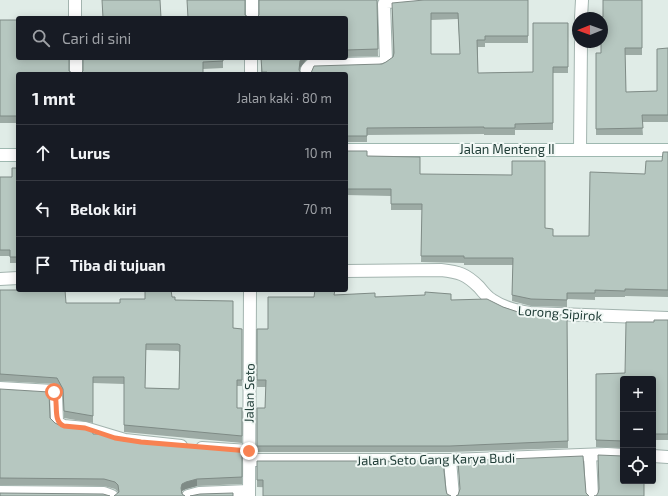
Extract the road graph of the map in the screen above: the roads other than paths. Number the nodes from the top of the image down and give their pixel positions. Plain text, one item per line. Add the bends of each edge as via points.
1 (75, 0) edge
2 (252, 0) edge
3 (421, 0) edge
4 (582, 0) edge
5 (582, 12) edge
6 (75, 16) edge
7 (252, 16) edge
8 (581, 48) edge
9 (76, 60) edge
10 (251, 60) edge
11 (76, 72) edge
12 (251, 72) edge
13 (306, 72) edge
14 (580, 149) junction
15 (348, 150) edge
16 (668, 150) edge
17 (0, 155) edge
18 (16, 155) edge
19 (348, 271) edge
20 (16, 278) edge
21 (0, 279) edge
22 (250, 292) edge
23 (668, 318) edge
24 (0, 388) edge
25 (590, 455) junction
26 (620, 455) edge
27 (249, 456) junction
28 (656, 456) edge
29 (668, 457) edge
30 (450, 460) junction
31 (0, 492) edge
32 (249, 494) edge
33 (112, 496) edge
34 (188, 496) edge
35 (453, 496) edge
36 (592, 496) edge

1 - 6 street
2 - 7 street
3 - 13 street via 384,4 384,62 311,65
4 - 5 street
8 - 14 street
9 - 11 street
10 - 12 street
14 - 15 street, Jalan Menteng II
14 - 16 street, Jalan Menteng II
17 - 18 street
19 - 23 street, Lorong Sipirok via 451,271 471,279 491,300 518,312
20 - 21 street
22 - 27 street, Jalan Seto
24 - 27 street, Jalan Seto Gang Karya Budi via 53,391 60,425 85,428 115,438
25 - 26 street, Jalan Seto Gang Karya Budi
25 - 30 street, Jalan Seto Gang Karya Budi
25 - 36 street
27 - 30 street, Jalan Seto Gang Karya Budi
27 - 32 street, Jalan Seto
28 - 29 street
30 - 35 street
31 - 33 street via 104,493
32 - 34 street via 199,493

